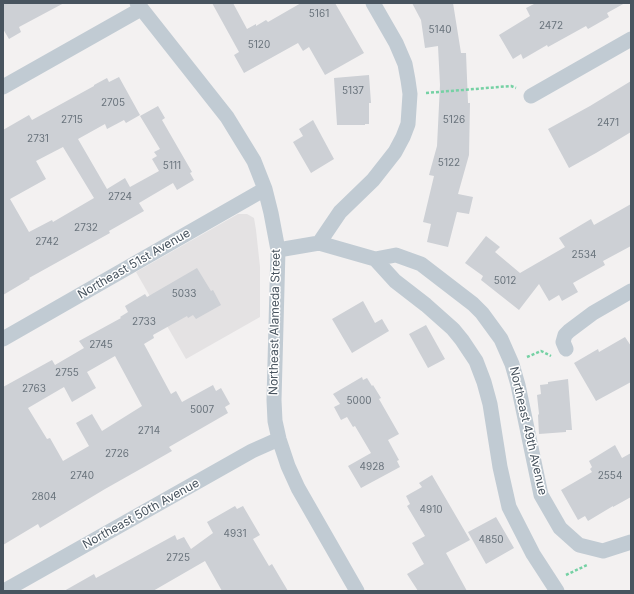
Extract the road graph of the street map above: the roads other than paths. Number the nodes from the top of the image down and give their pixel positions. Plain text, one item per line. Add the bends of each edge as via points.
1 (373, 3) edge
2 (139, 6) edge
3 (631, 39) edge
4 (3, 87) edge
5 (531, 96) road end
6 (265, 189) junction
7 (320, 242) junction
8 (278, 250) junction
9 (375, 259) junction
10 (631, 291) edge
11 (3, 339) edge
12 (566, 349) road end
13 (279, 439) junction
14 (631, 542) edge
15 (554, 587) edge
16 (4, 591) edge
17 (357, 591) edge

1 - 7 street via 405,64 410,94 408,124 395,152 373,180 340,212
2 - 4 street
2 - 6 street, Northeast Alameda Street via 227,117 254,161
3 - 5 street
6 - 8 street, Northeast Alameda Street
6 - 11 street, Northeast 51st Avenue
7 - 8 street
7 - 9 street
8 - 13 street, Northeast Alameda Street via 274,400
9 - 14 street, Northeast 49th Avenue via 396,255 421,264 473,304 501,339 518,385 541,495 560,528 579,546 602,551
9 - 15 street via 395,281 453,329 476,361 490,404 508,507
10 - 12 street via 593,313 569,331 563,342
13 - 16 street, Northeast 50th Avenue via 252,451
13 - 17 street, Northeast Alameda Street via 298,488

